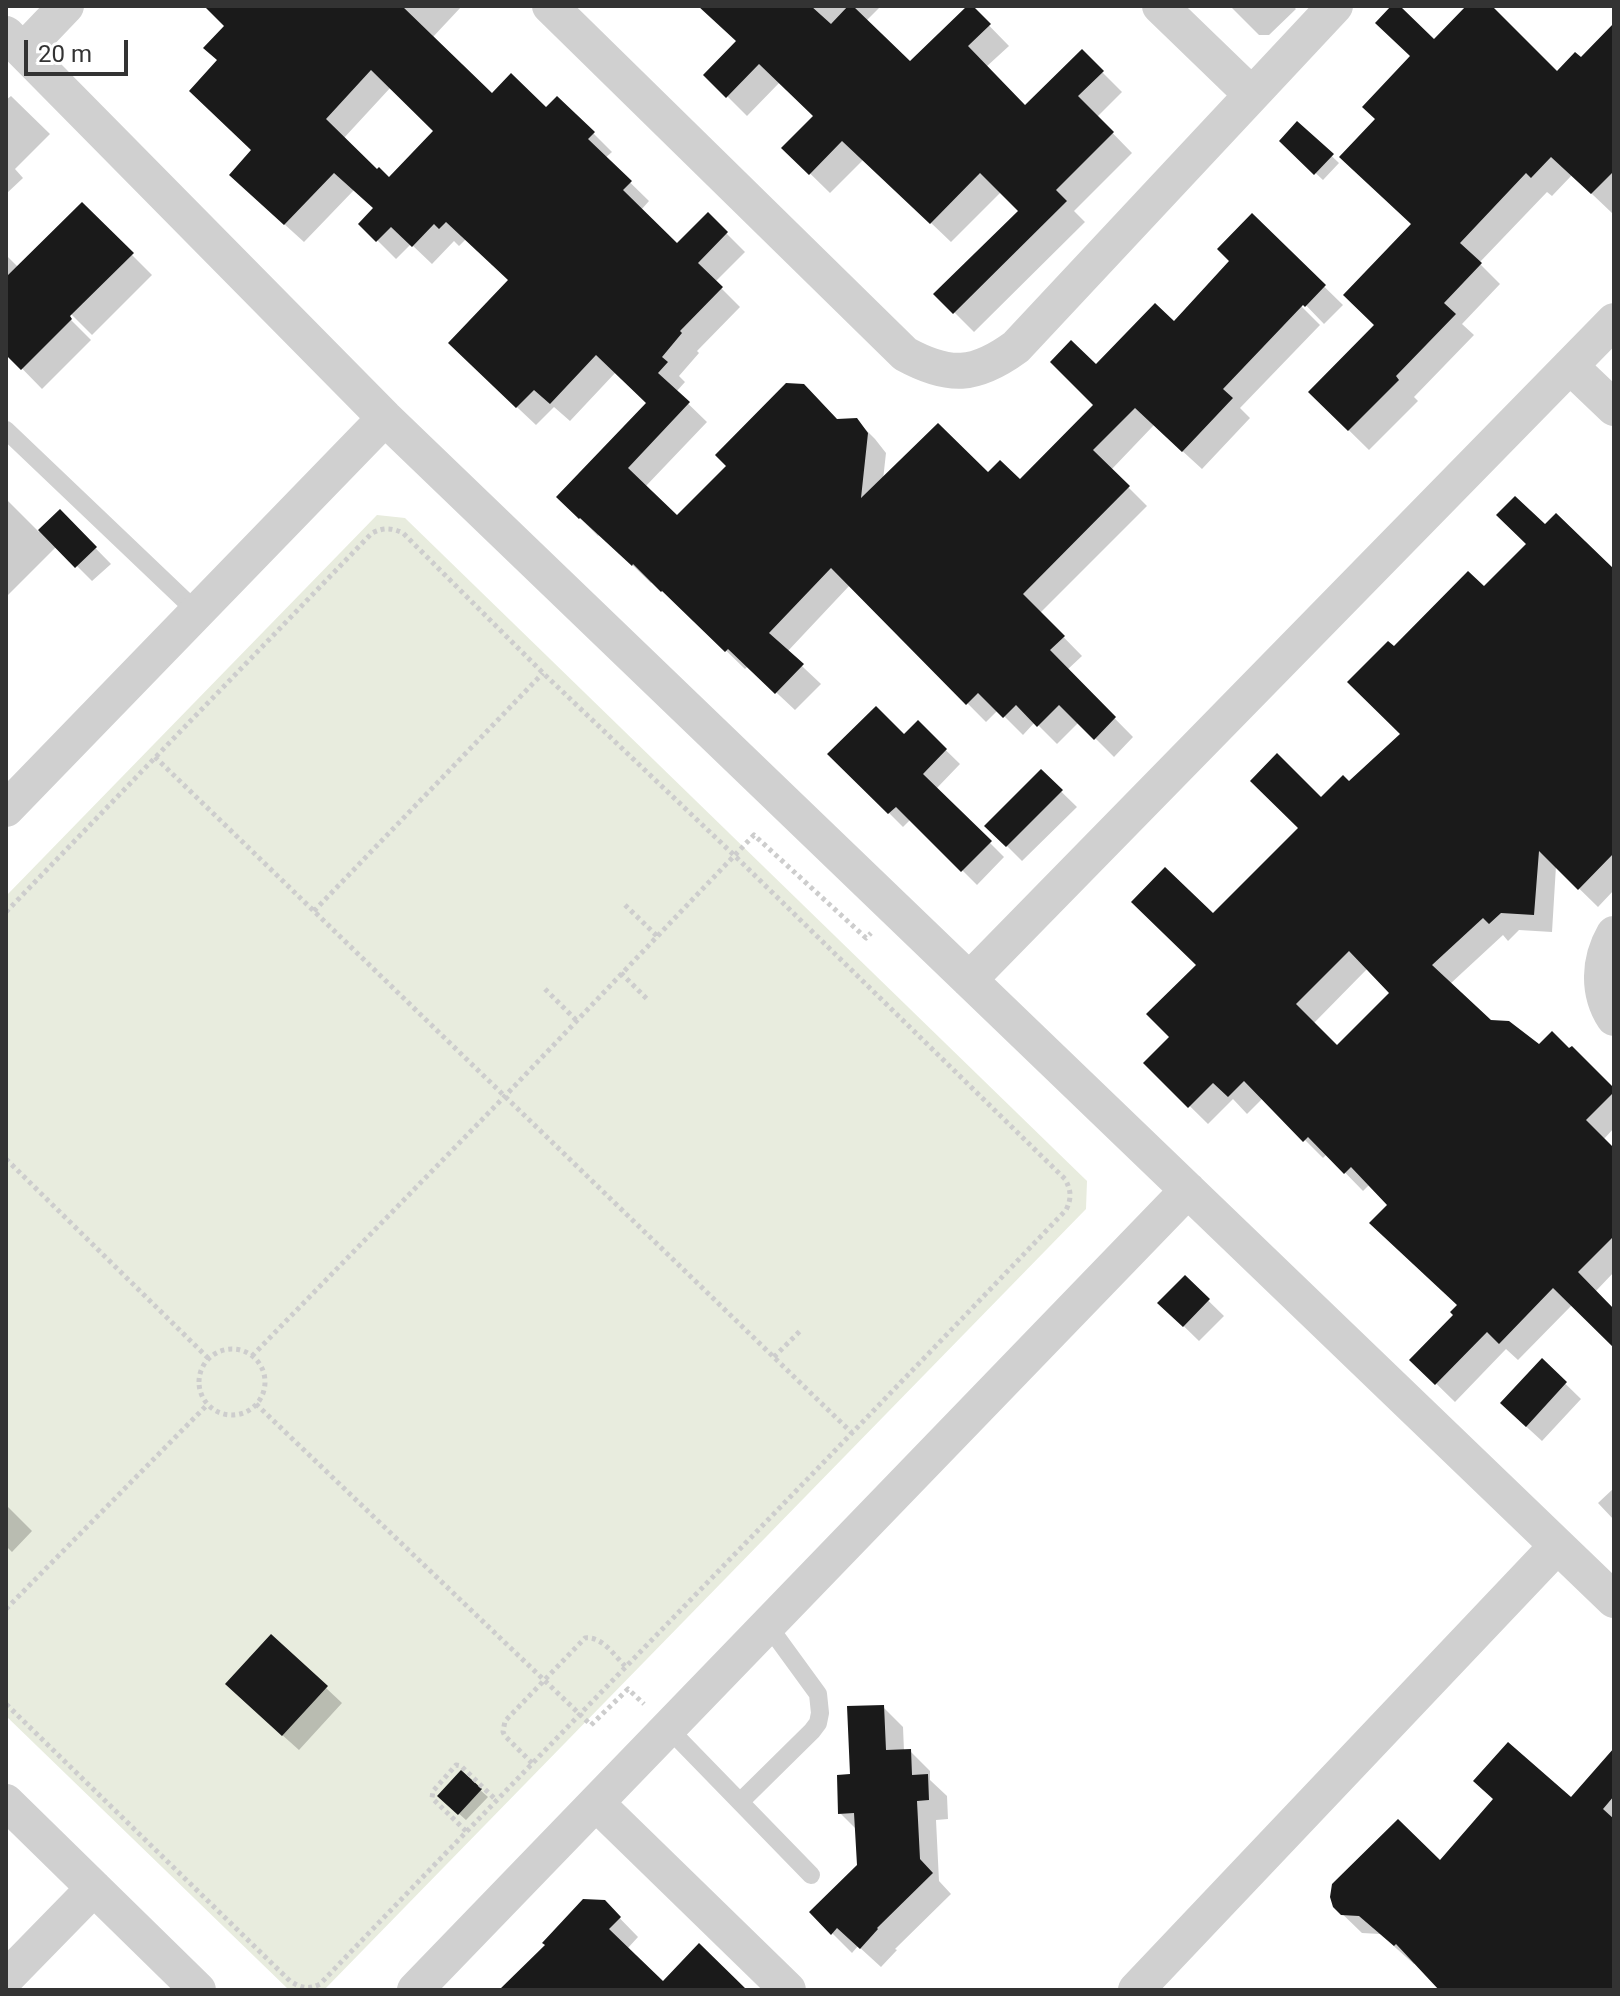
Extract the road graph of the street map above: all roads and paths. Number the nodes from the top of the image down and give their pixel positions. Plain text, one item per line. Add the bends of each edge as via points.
1 (66, 6) edge
2 (550, 6) edge
3 (1160, 6) edge
4 (1335, 6) edge
5 (14, 42) edge
6 (1251, 94) junction
7 (1614, 321) edge
8 (1570, 366) junction
9 (1614, 408) edge
10 (385, 418) junction
11 (6, 430) edge
12 (197, 612) junction
13 (543, 673) junction
14 (155, 757) junction
15 (8, 804) edge
16 (735, 856) junction
17 (625, 905) dead end
18 (894, 908) junction
19 (314, 911) junction
20 (6, 912) edge
21 (1614, 934) edge
22 (657, 936) junction
23 (621, 973) junction
24 (969, 980) junction
25 (545, 989) dead end
26 (649, 1001) dead end
27 (1614, 1018) edge
28 (576, 1020) junction
29 (505, 1096) junction
30 (6, 1159) edge
31 (1188, 1190) junction
32 (800, 1331) dead end
33 (252, 1356) junction
34 (774, 1357) junction
35 (209, 1359) junction
36 (208, 1404) junction
37 (256, 1404) junction
38 (853, 1433) junction
39 (1557, 1546) junction
40 (1614, 1600) edge
41 (6, 1609) edge
42 (767, 1624) junction
43 (625, 1666) junction
44 (544, 1680) junction
45 (6, 1704) edge
46 (579, 1713) junction
47 (667, 1727) junction
48 (532, 1763) junction
49 (496, 1800) junction
50 (6, 1802) edge
51 (740, 1802) junction
52 (596, 1803) junction
53 (466, 1831) junction
54 (811, 1875) dead end
55 (94, 1888) junction
56 (6, 1978) edge
57 (198, 1990) edge
58 (415, 1990) edge
59 (788, 1990) edge
60 (1136, 1990) edge

1 - 5 street
2 - 6 street via 905,354 950,371 974,370 1016,347
3 - 6 street
4 - 6 street
5 - 10 street
7 - 8 street
8 - 9 street
8 - 24 street
10 - 12 street
10 - 18 street
11 - 12 lane
12 - 15 street
13 - 14 path via 403,533 381,529
13 - 16 path
13 - 19 path
14 - 19 path
14 - 20 path
16 - 18 path via 754,835 866,938
16 - 22 path
16 - 38 path via 1069,1187 1066,1210
17 - 22 path
18 - 24 street
19 - 29 path
21 - 27 street via 1601,968 1602,990
22 - 23 path
23 - 26 path
23 - 28 path
24 - 31 street
25 - 28 path
28 - 29 path
29 - 33 path
29 - 34 path
30 - 35 path
31 - 39 street
31 - 42 street
32 - 34 path
33 - 35 path via 230,1349
33 - 37 path via 266,1385
34 - 38 path
35 - 36 path via 200,1387
36 - 37 path via 227,1414 248,1411
36 - 41 path
37 - 44 path
38 - 43 path
39 - 40 street
39 - 60 street
42 - 47 street
42 - 51 lane via 818,1694 820,1713 812,1731
43 - 44 path via 600,1640 589,1637
43 - 46 path
44 - 46 path
44 - 48 path via 503,1725 505,1736
45 - 53 path via 298,1986 320,1984
46 - 47 path via 591,1725 628,1689
46 - 48 path
47 - 51 lane
47 - 52 street
48 - 49 path
49 - 53 path
49 - 53 path via 456,1765 432,1798
50 - 55 street
51 - 54 lane
52 - 58 street
52 - 59 street
55 - 56 street
55 - 57 street

